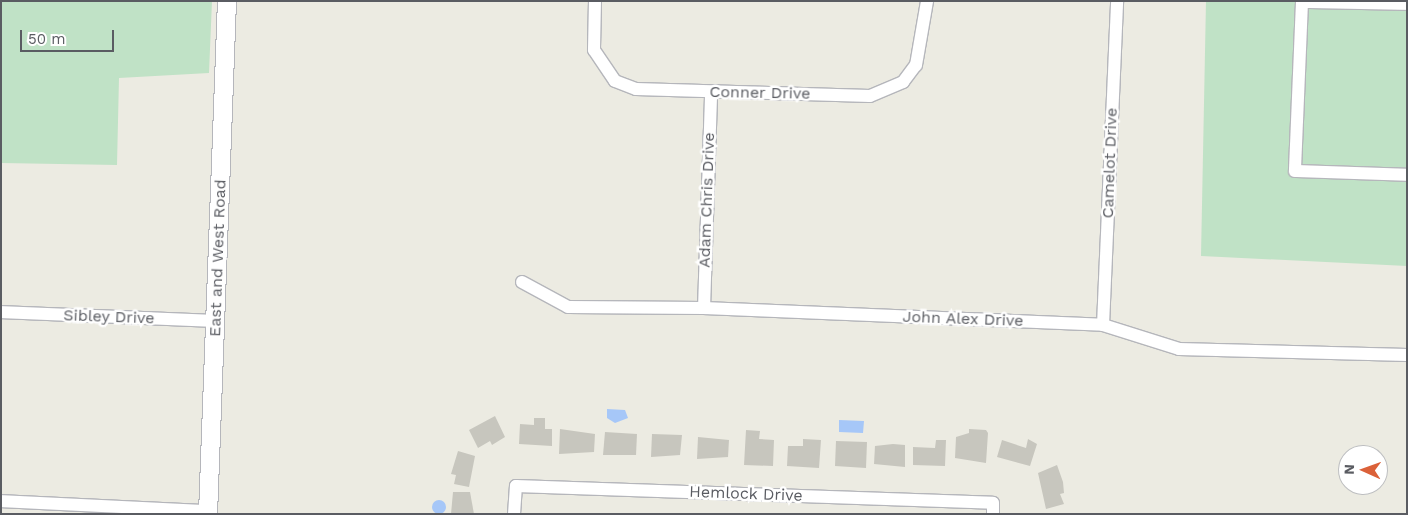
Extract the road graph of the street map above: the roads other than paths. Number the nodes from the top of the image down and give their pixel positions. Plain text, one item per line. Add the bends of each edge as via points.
1 (227, 1) edge
2 (595, 1) edge
3 (926, 1) edge
4 (1117, 1) edge
5 (1407, 4) edge
6 (711, 92) junction
7 (1407, 174) edge
8 (522, 282) dead end
9 (704, 308) junction
10 (1, 312) edge
11 (216, 322) junction
12 (1103, 325) junction
13 (1407, 355) edge
14 (1, 501) edge
15 (208, 512) edge
16 (514, 514) edge
17 (993, 514) edge

1 - 11 street, East and West Road
2 - 6 street, Conner Drive via 594,50 615,81 636,89
3 - 6 street, Conner Drive via 916,65 903,82 886,92 870,96
4 - 12 street, Camelot Drive
5 - 7 street via 1302,2 1295,171
6 - 9 street, Adam Chris Drive
8 - 9 street, John Alex Drive via 568,307
9 - 12 street, John Alex Drive
10 - 11 street, Sibley Drive
11 - 15 street, East and West Road
12 - 13 street, John Alex Drive via 1179,349
14 - 15 street
16 - 17 street, Hemlock Drive via 516,486 993,503

